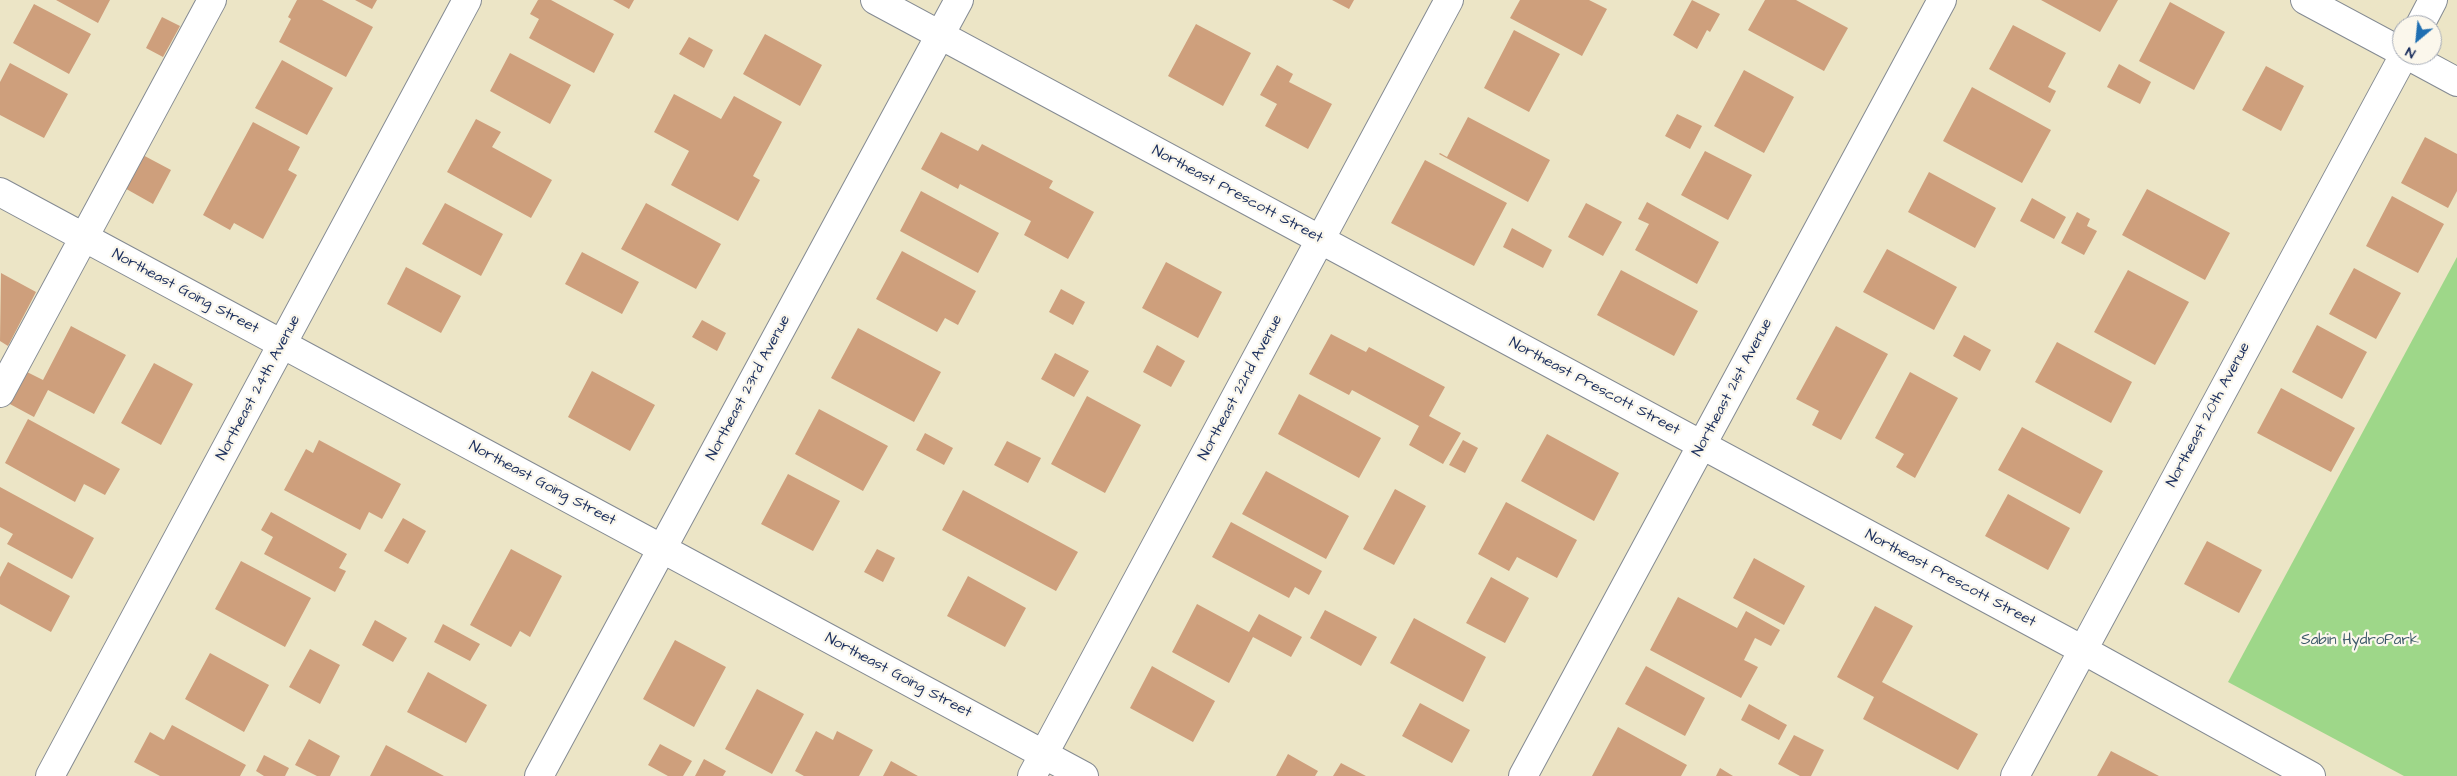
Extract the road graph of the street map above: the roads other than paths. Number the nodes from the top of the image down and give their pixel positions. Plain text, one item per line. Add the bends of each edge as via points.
1 (212, 0) edge
2 (467, 0) edge
3 (875, 0) edge
4 (959, 0) edge
5 (1449, 0) edge
6 (1942, 0) edge
7 (2304, 0) edge
8 (2433, 0) edge
9 (2425, 15) edge
10 (940, 35) junction
11 (2392, 48) edge
12 (2398, 65) edge
13 (2425, 65) edge
14 (2457, 82) edge
15 (0, 192) edge
16 (84, 237) junction
17 (1321, 240) junction
18 (283, 344) junction
19 (0, 393) edge
20 (1702, 445) junction
21 (662, 549) junction
22 (2083, 650) junction
23 (1038, 765) edge
24 (50, 776) edge
25 (539, 776) edge
26 (1084, 776) edge
27 (1523, 776) edge
28 (2015, 776) edge
29 (2311, 776) edge

1 - 16 street
2 - 18 street, Northeast 24th Avenue
3 - 10 street, Northeast Prescott Street
4 - 10 street, Northeast 23rd Avenue
5 - 17 street, Northeast 22nd Avenue
6 - 20 street, Northeast 21st Avenue
7 - 11 street
8 - 9 street
10 - 17 street, Northeast Prescott Street
10 - 21 street, Northeast 23rd Avenue
12 - 22 street, Northeast 20th Avenue
13 - 14 street
15 - 16 street, Northeast Going Street
16 - 18 street, Northeast Going Street
16 - 19 street
17 - 20 street, Northeast Prescott Street
17 - 23 street, Northeast 22nd Avenue
18 - 21 street, Northeast Going Street
18 - 24 street, Northeast 24th Avenue
20 - 22 street, Northeast Prescott Street
20 - 27 street, Northeast 21st Avenue
21 - 23 street, Northeast Going Street
21 - 25 street, Northeast 23rd Avenue
22 - 28 street, Northeast 20th Avenue
22 - 29 street, Northeast Prescott Street
23 - 26 street, Northeast Going Street

